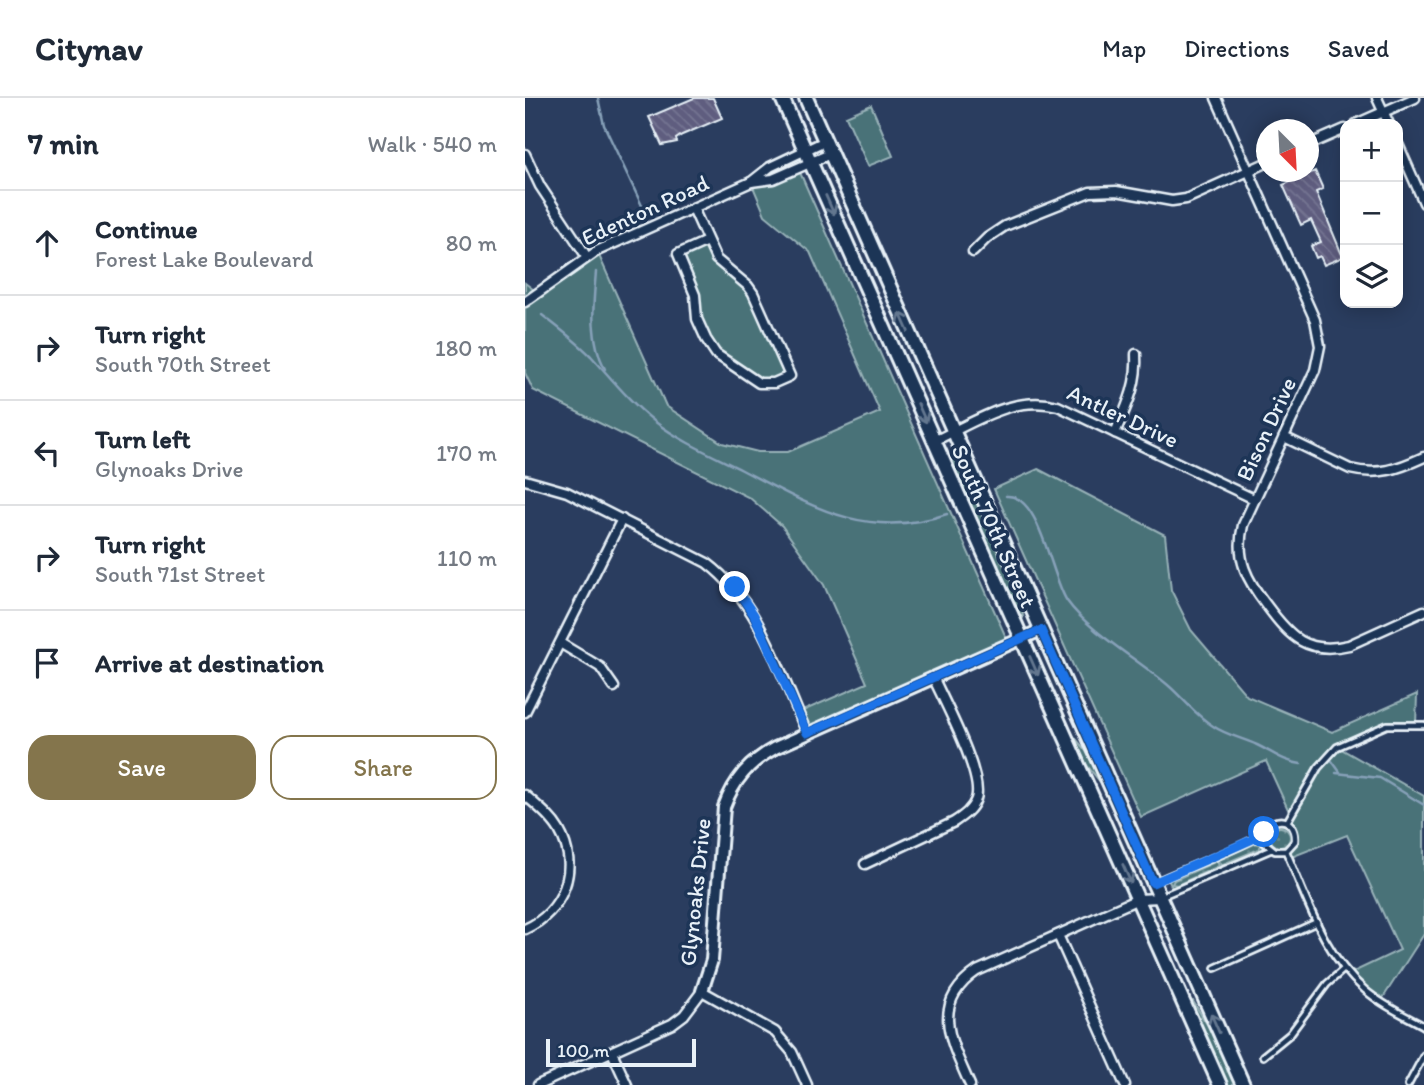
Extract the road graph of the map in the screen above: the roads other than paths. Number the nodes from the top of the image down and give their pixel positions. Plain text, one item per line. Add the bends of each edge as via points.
1 (782, 98) edge
2 (806, 98) edge
3 (1216, 98) edge
4 (1377, 98) edge
5 (1415, 98) edge
6 (1384, 112) junction
7 (1368, 119) edge
8 (1387, 119) edge
9 (1340, 131) edge
10 (1319, 140) edge
11 (825, 141) junction
12 (806, 150) junction
13 (830, 154) junction
14 (525, 155) edge
15 (1403, 155) edge
16 (811, 163) junction
17 (1256, 167) edge
18 (1248, 171) junction
19 (751, 182) junction
20 (1424, 203) edge
21 (693, 208) junction
22 (708, 241) junction
23 (973, 252) dead end
24 (587, 257) junction
25 (525, 302) edge
26 (1136, 354) dead end
27 (953, 433) junction
28 (1115, 433) junction
29 (1284, 437) junction
30 (934, 441) junction
31 (1424, 457) edge
32 (525, 480) edge
33 (1254, 499) junction
34 (622, 519) junction
35 (1424, 611) edge
36 (1041, 630) junction
37 (1022, 639) junction
38 (560, 643) junction
39 (933, 677) junction
40 (614, 687) dead end
41 (525, 712) edge
42 (1424, 725) edge
43 (807, 733) junction
44 (525, 795) edge
45 (1287, 822) junction
46 (1264, 832) junction
47 (1271, 850) junction
48 (1286, 851) junction
49 (865, 864) dead end
50 (1153, 883) junction
51 (1160, 898) junction
52 (1138, 899) junction
53 (1318, 922) junction
54 (525, 929) edge
55 (1058, 935) junction
56 (1215, 968) dead end
57 (1344, 969) junction
58 (702, 991) junction
59 (1424, 1026) edge
60 (612, 1052) junction
61 (1424, 1055) edge
62 (1263, 1056) dead end
63 (538, 1085) edge
64 (627, 1085) edge
65 (807, 1085) edge
66 (970, 1085) edge
67 (1125, 1085) edge
68 (1220, 1085) edge
69 (1243, 1085) edge
70 (1408, 1085) edge

1 - 12 main road, South 70th Street
2 - 11 main road, South 70th Street
3 - 18 street, Bison Drive
4 - 6 street
5 - 6 street
6 - 7 street
6 - 8 street
9 - 10 street
11 - 12 street, Edenton Road
11 - 13 main road, South 70th Street
12 - 16 main road, South 70th Street
12 - 19 street, Edenton Road
13 - 16 street, Edenton Road
27 -> 13 main road, South 70th Street
14 - 24 street
15 - 20 street
16 - 19 street, Edenton Road
16 -> 30 main road, South 70th Street
17 - 18 street
18 - 23 street via 1187,199 1172,201 1115,191 1090,192 1005,226
18 - 29 street, Bison Drive via 1319,334 1315,370
19 - 21 street, Edenton Road
21 - 22 street
21 - 24 street, Edenton Road
22 - 22 street via 716,259 754,293 790,376 759,383 710,347 678,254
24 - 25 street, Edenton Road
26 - 28 street via 1133,393
27 - 28 street, Antler Drive via 1007,407 1034,402 1058,406
27 - 30 street, Antler Drive
27 - 36 main road, South 70th Street
28 - 33 street, Antler Drive
29 - 31 street via 1362,472 1389,471
29 - 33 street, Bison Drive
30 - 37 main road, South 70th Street
32 - 34 street via 567,492
33 - 35 street, Bison Drive via 1240,537 1241,561 1250,584 1292,636 1315,647 1336,648
34 - 38 street
34 - 43 street via 707,563 735,587 754,615
36 - 37 street, Glynoaks Drive
36 - 50 main road, South 70th Street
37 - 39 street, Glynoaks Drive
37 -> 52 main road, South 70th Street
38 - 40 street via 600,667
38 - 41 street
39 - 43 street, Glynoaks Drive
39 - 49 street via 970,761 976,799 954,822
42 - 45 lane via 1387,725 1337,747 1318,768
43 - 58 street, Glynoaks Drive via 757,758 730,792 722,820 712,960
44 - 54 street via 558,828 569,864 559,900 545,917
45 - 46 lane via 1274,822
45 - 48 lane via 1295,838
46 - 47 lane
46 - 50 lane
47 - 48 lane
47 - 51 lane
48 - 53 lane
50 - 51 main road, South 70th Street
50 - 52 street
51 - 52 street
69 -> 51 main road, South 70th Street
52 - 55 street
52 - 68 main road, South 70th Street
53 - 56 lane
53 - 57 lane
55 - 66 street via 977,971 953,995 947,1027
55 - 67 street
57 - 59 lane via 1381,1002
57 - 62 lane via 1290,1034
58 - 60 street, Glynoaks Drive via 672,1024
58 - 65 street via 775,1032 792,1052
60 - 63 street, Glynoaks Drive
60 - 64 street
61 - 70 lane

